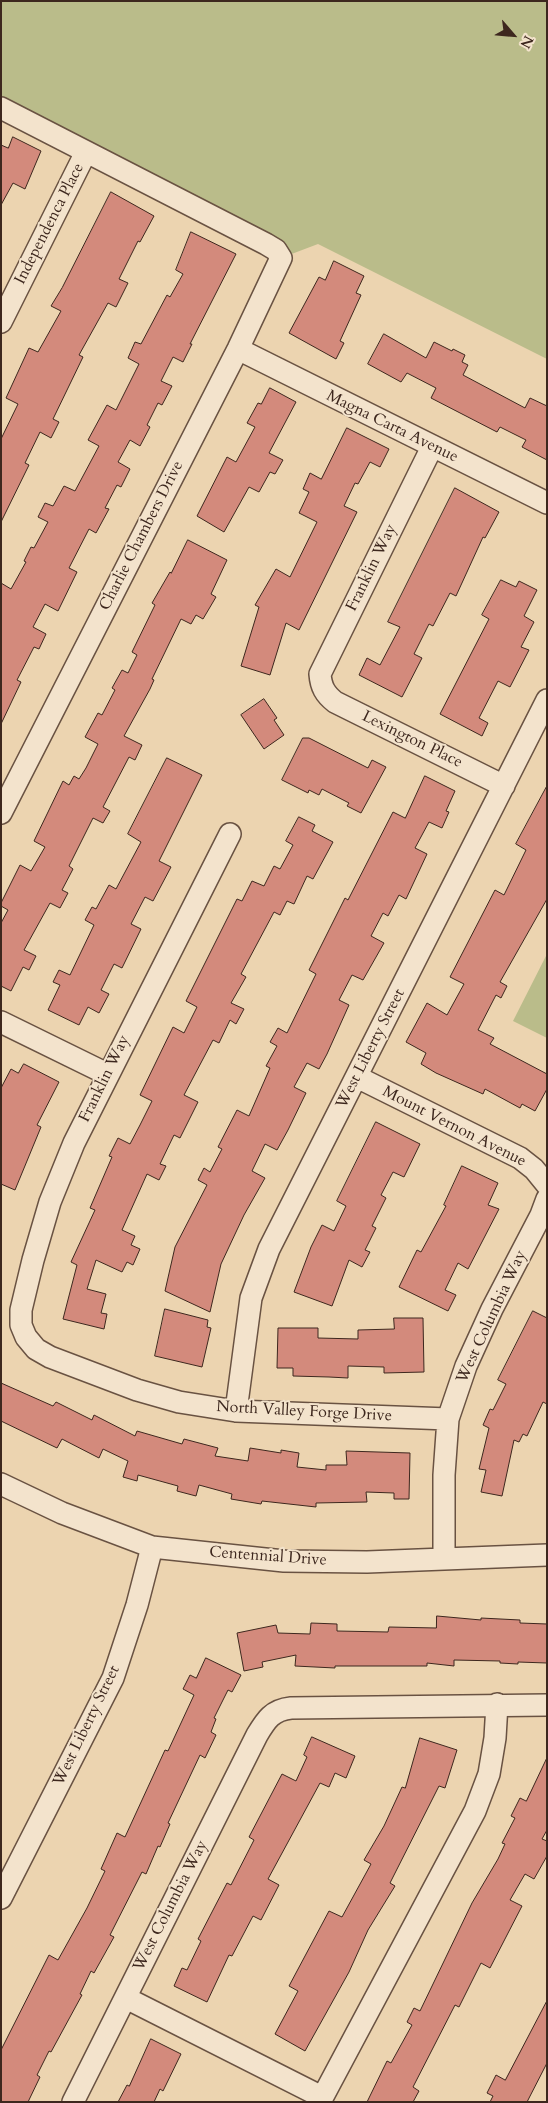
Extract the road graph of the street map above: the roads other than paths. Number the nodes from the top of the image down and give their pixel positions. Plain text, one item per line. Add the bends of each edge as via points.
1 (1, 108) edge
2 (86, 152) junction
3 (1, 322) edge
4 (238, 349) junction
5 (432, 447) junction
6 (547, 503) edge
7 (323, 690) joint
8 (547, 700) edge
9 (504, 786) junction
10 (1, 813) edge
11 (230, 834) dead end
12 (1, 1022) edge
13 (107, 1074) junction
14 (357, 1077) junction
15 (546, 1189) edge
16 (26, 1337) joint
17 (236, 1411) junction
18 (448, 1419) junction
19 (1, 1484) edge
20 (152, 1547) junction
21 (547, 1555) edge
22 (444, 1558) junction
23 (497, 1704) junction
24 (547, 1704) edge
25 (1, 1898) edge
26 (126, 1998) junction
27 (321, 2099) edge
28 (72, 2102) edge

1 - 2 street
2 - 3 street, Independenca Place
2 - 4 street, Charlie Chambers Drive via 276,250 281,258
4 - 5 street, Magna Carta Avenue
4 - 10 street, Charlie Chambers Drive
5 - 6 street, Magna Carta Avenue
5 - 7 street, Franklin Way via 320,674
7 - 9 street, Lexington Place via 335,702
8 - 9 street, West Liberty Street
9 - 14 street, West Liberty Street
11 - 13 street, Franklin Way
12 - 13 street
13 - 16 street, Franklin Way via 50,1202 21,1310 21,1325
14 - 15 street, Mount Vernon Avenue via 520,1158
14 - 17 street, West Liberty Street via 269,1249 251,1298
15 - 18 street, West Columbia Way via 541,1215 466,1366
16 - 17 street, North Valley Forge Drive via 36,1349 86,1372 179,1402
17 - 18 street, North Valley Forge Drive
18 - 22 street, West Columbia Way
19 - 20 street, Centennial Drive via 62,1513
20 - 22 street, Centennial Drive via 284,1561 367,1562
20 - 25 street, West Liberty Street via 113,1678
21 - 22 street, Centennial Drive
23 - 24 street
23 - 26 street, West Columbia Way via 291,1708 273,1713 257,1735
23 - 27 street via 488,1774 475,1811
26 - 27 street
26 - 28 street, West Columbia Way

